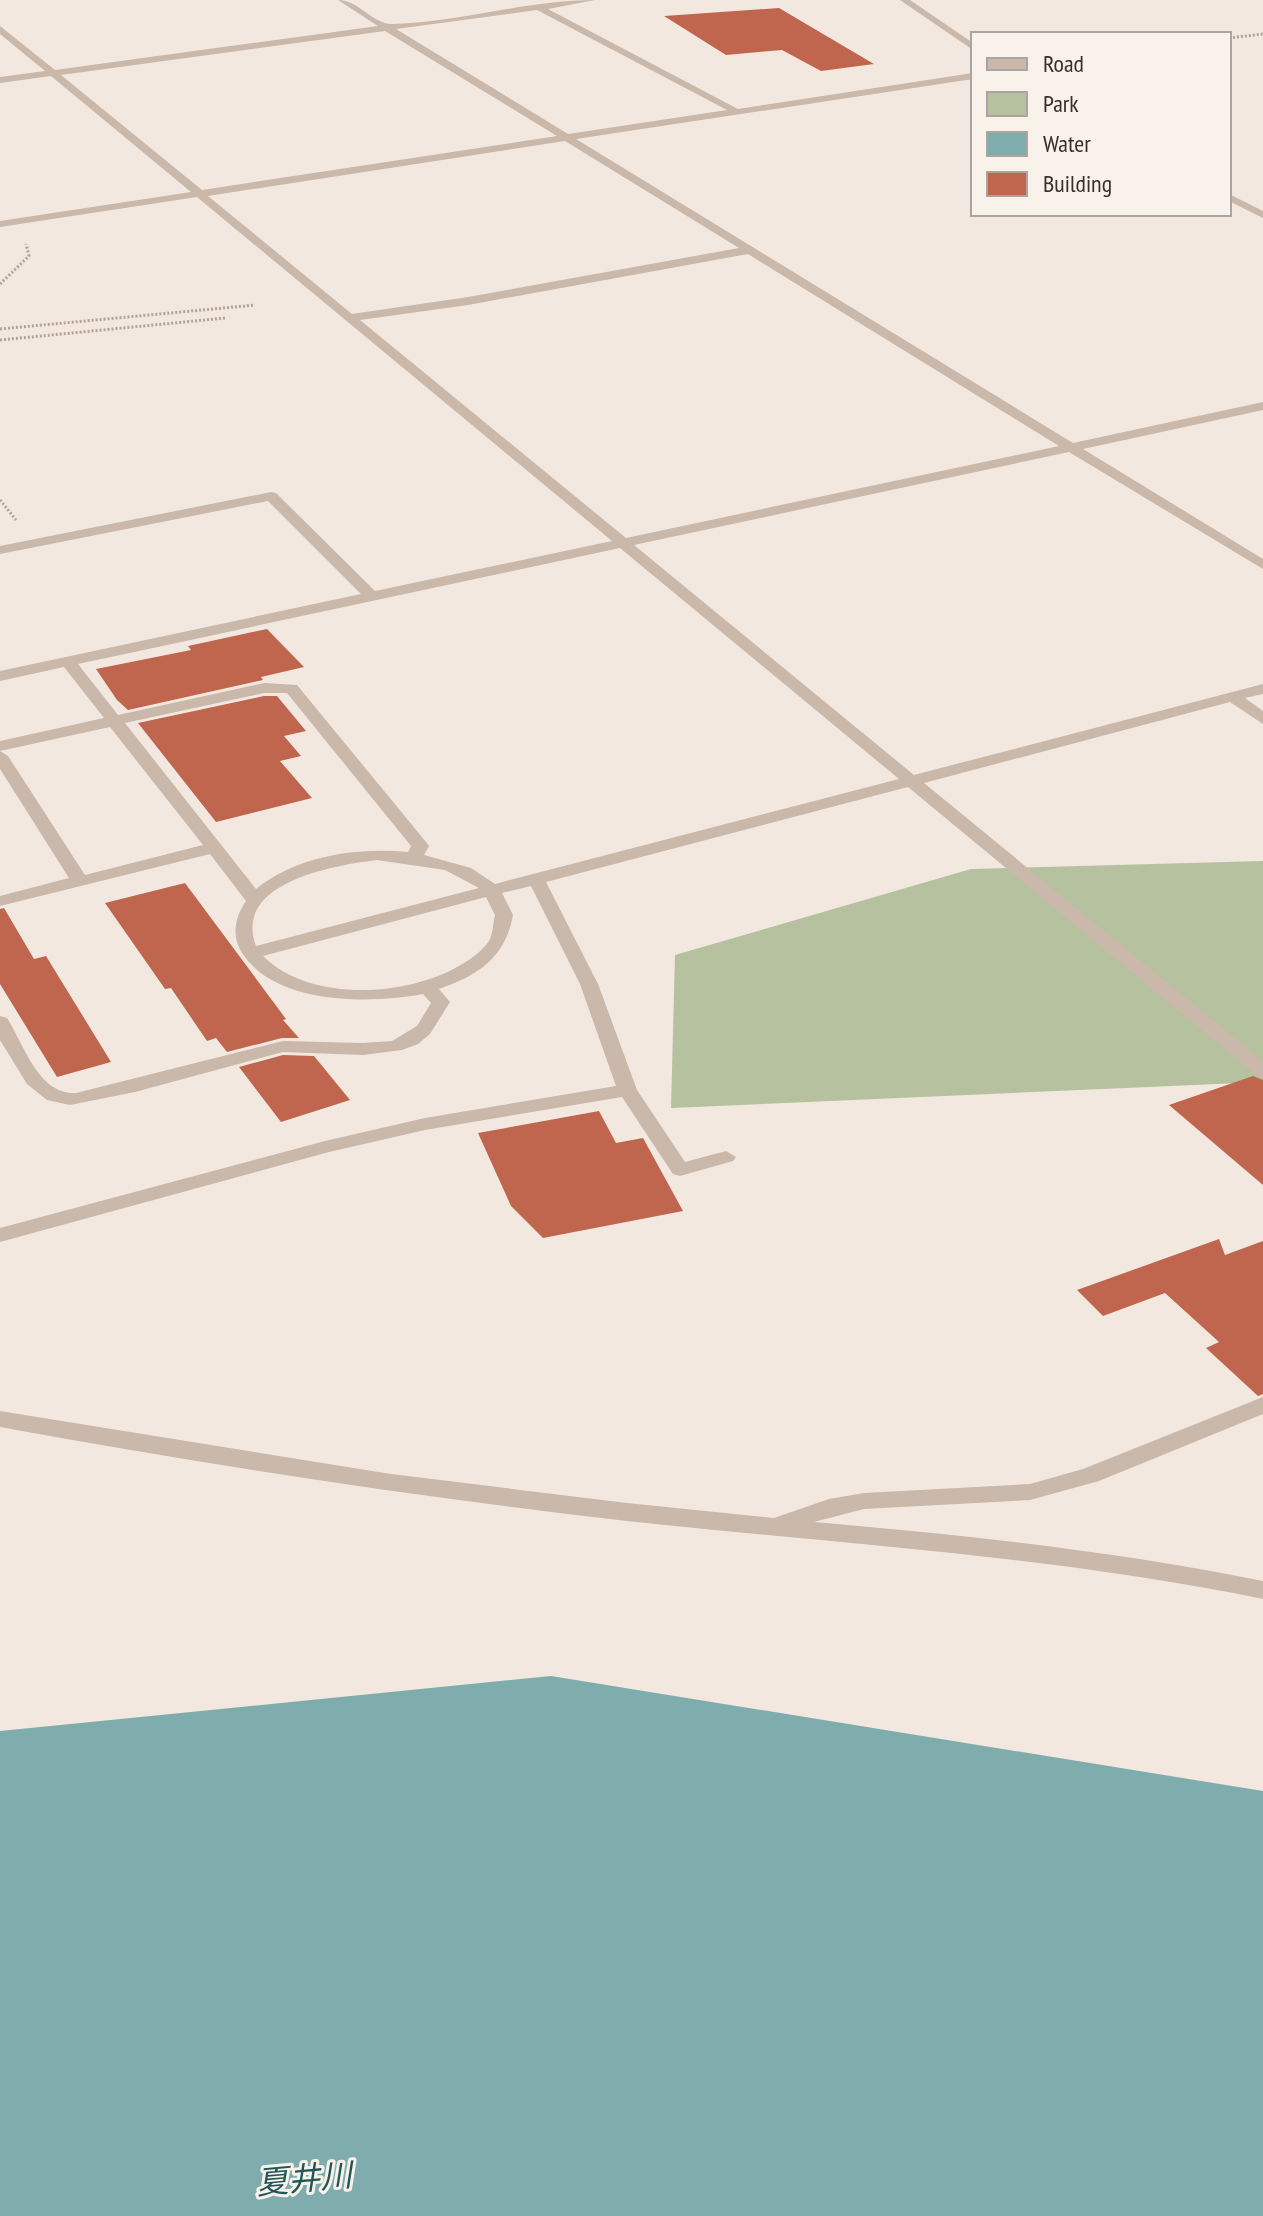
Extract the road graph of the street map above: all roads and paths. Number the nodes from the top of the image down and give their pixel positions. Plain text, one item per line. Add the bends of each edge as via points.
1 (342, 0) edge
2 (527, 0) edge
3 (591, 0) edge
4 (904, 0) edge
5 (539, 8) junction
6 (0, 29) edge
7 (389, 29) junction
8 (1263, 34) edge
9 (1231, 38) edge
10 (971, 46) edge
11 (52, 73) junction
12 (971, 76) edge
13 (0, 80) edge
14 (734, 110) junction
15 (565, 137) junction
16 (197, 194) junction
17 (1231, 198) edge
18 (1263, 215) edge
19 (4, 223) edge
20 (749, 250) junction
21 (0, 284) edge
22 (255, 305) dead end
23 (225, 318) dead end
24 (348, 318) junction
25 (0, 329) edge
26 (0, 340) edge
27 (1263, 406) edge
28 (1071, 448) junction
29 (624, 543) junction
30 (0, 550) edge
31 (1263, 565) edge
32 (372, 597) junction
33 (67, 661) junction
34 (0, 676) edge
35 (1263, 689) edge
36 (1233, 697) junction
37 (1263, 719) edge
38 (113, 722) junction
39 (0, 746) edge
40 (0, 756) edge
41 (911, 781) junction
42 (213, 848) junction
43 (414, 857) junction
44 (536, 879) junction
45 (80, 881) junction
46 (490, 890) junction
47 (255, 900) junction
48 (0, 901) edge
49 (251, 953) junction
50 (427, 987) junction
51 (0, 1022) edge
52 (1263, 1071) edge
53 (627, 1090) junction
54 (726, 1157) dead end
55 (0, 1235) edge
56 (1263, 1405) edge
57 (0, 1419) edge
58 (775, 1527) junction
59 (1263, 1590) edge

1 - 7 street
2 - 5 street
3 - 5 street
4 - 10 street
5 - 7 street
5 - 14 street
6 - 11 street
7 - 11 street
7 - 15 street
8 - 9 path
11 - 13 street
11 - 16 street
12 - 14 street
14 - 15 street
15 - 16 street
15 - 20 street
16 - 19 street
16 - 24 street
17 - 18 street
19 - 21 path via 30,251 24,264
20 - 24 street
20 - 28 street
22 - 25 path
23 - 26 path
24 - 29 street
27 - 28 street
28 - 29 street
28 - 31 street
29 - 32 street
29 - 41 street
30 - 32 street via 271,496
32 - 33 street
33 - 34 street
33 - 38 street
35 - 36 street
36 - 37 street
36 - 41 street
38 - 39 street
38 - 42 street
38 - 43 street via 264,688 291,688 420,846
40 - 45 street
41 - 44 street
41 - 52 street
42 - 45 street
42 - 47 street
43 - 46 street via 458,869
43 - 47 street via 377,855 306,868 276,882
44 - 46 street
44 - 53 street via 589,984
45 - 48 street
46 - 49 street
46 - 50 street via 504,915 497,943 470,968
47 - 49 street via 243,936
49 - 50 street via 271,972 342,994
50 - 51 street via 441,1002 432,1022 423,1033 396,1046 268,1048 155,1083 64,1099 44,1090 29,1072
53 - 54 street via 680,1170
53 - 55 street via 396,1131
56 - 58 street via 1091,1475 1030,1492 864,1501 829,1507
57 - 58 street via 145,1447
58 - 59 street via 1041,1552

